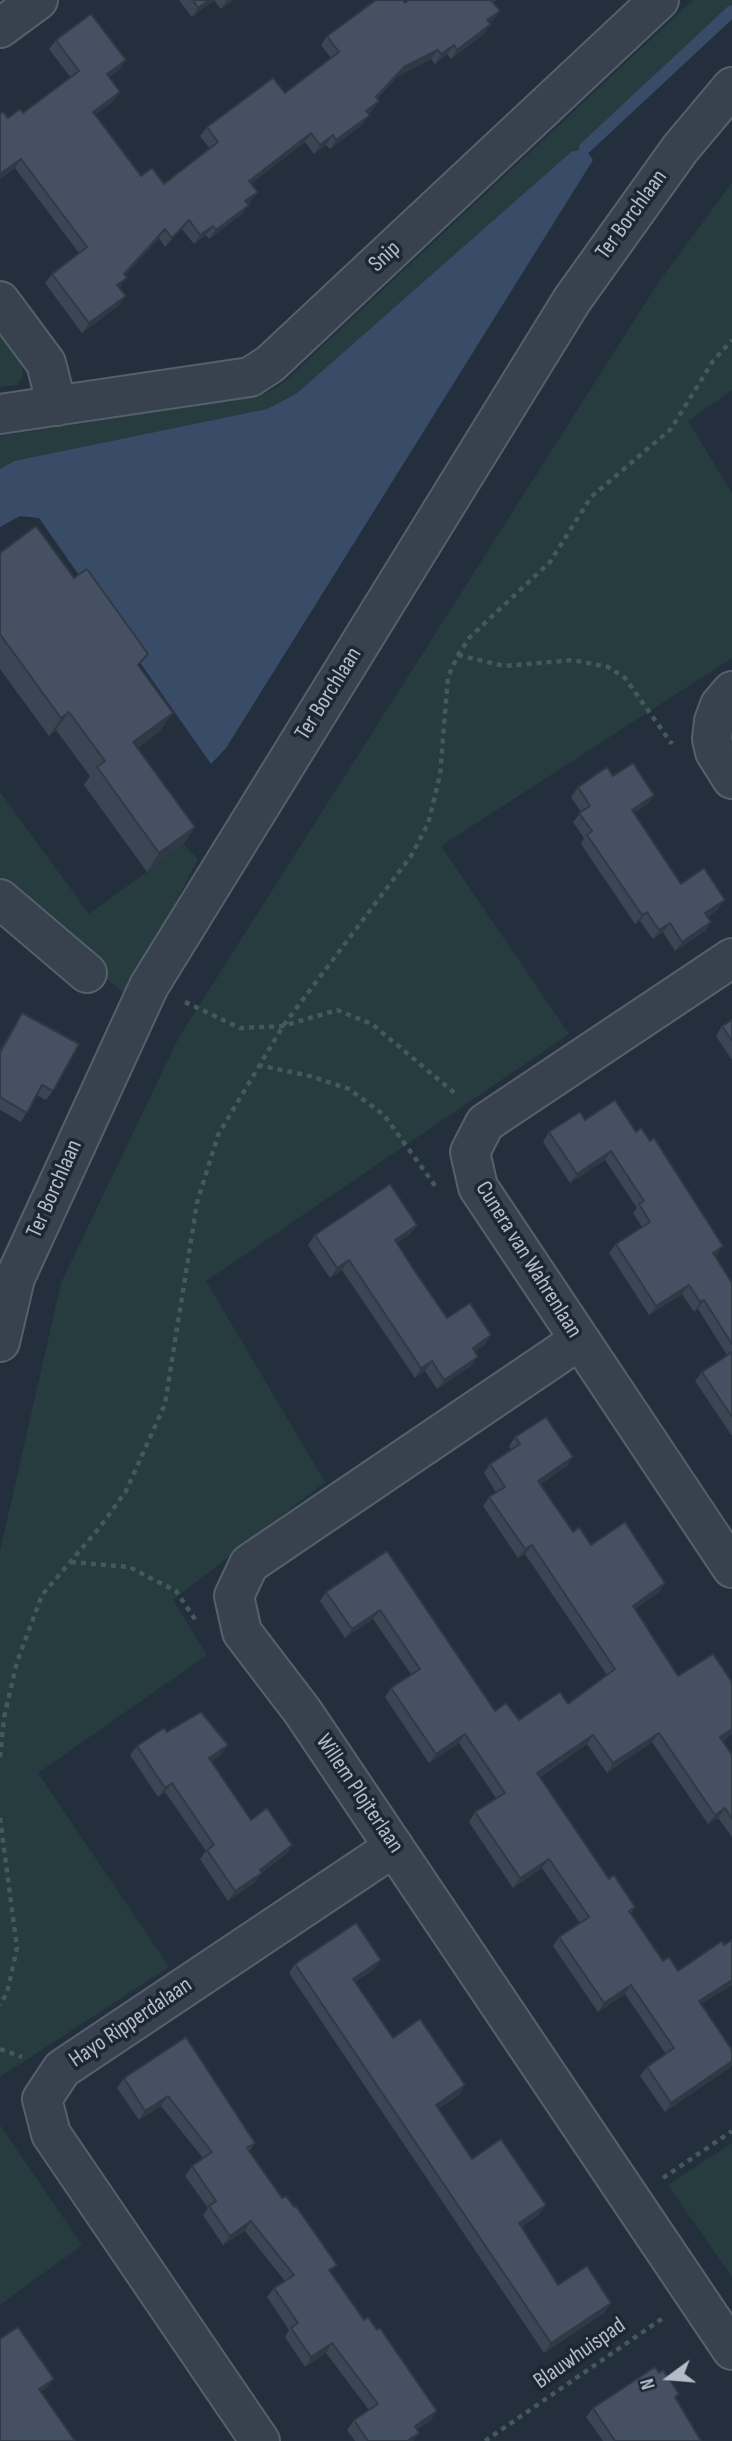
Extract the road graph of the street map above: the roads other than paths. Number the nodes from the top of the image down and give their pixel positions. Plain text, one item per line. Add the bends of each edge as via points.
1 (38, 0) edge
2 (659, 0) edge
3 (0, 29) edge
4 (732, 87) edge
5 (0, 301) edge
6 (57, 405) junction
7 (0, 414) edge
8 (732, 691) edge
9 (732, 779) edge
10 (0, 899) edge
11 (732, 958) edge
12 (88, 973) dead end
13 (578, 1341) junction
14 (0, 1342) edge
15 (732, 1568) edge
16 (394, 1847) junction
17 (732, 2350) edge
18 (260, 2441) edge

1 - 3 street
2 - 6 street, Snip via 270,364 250,377
4 - 14 street, Ter Borchlaan via 680,149 572,300 149,986 15,1279
5 - 6 street via 46,363
6 - 7 street, Snip
8 - 9 street via 720,705 712,739
10 - 12 street
11 - 13 street, Cunera van Wahrenlaan via 485,1123 470,1152 478,1187
13 - 15 street, Cunera van Wahrenlaan
13 - 16 street, Willem Plojterlaan via 249,1564 234,1597 242,1632 303,1712
16 - 17 street, Willem Plojterlaan
16 - 18 street, Hayo Ripperdalaan via 62,2069 42,2099 51,2134

